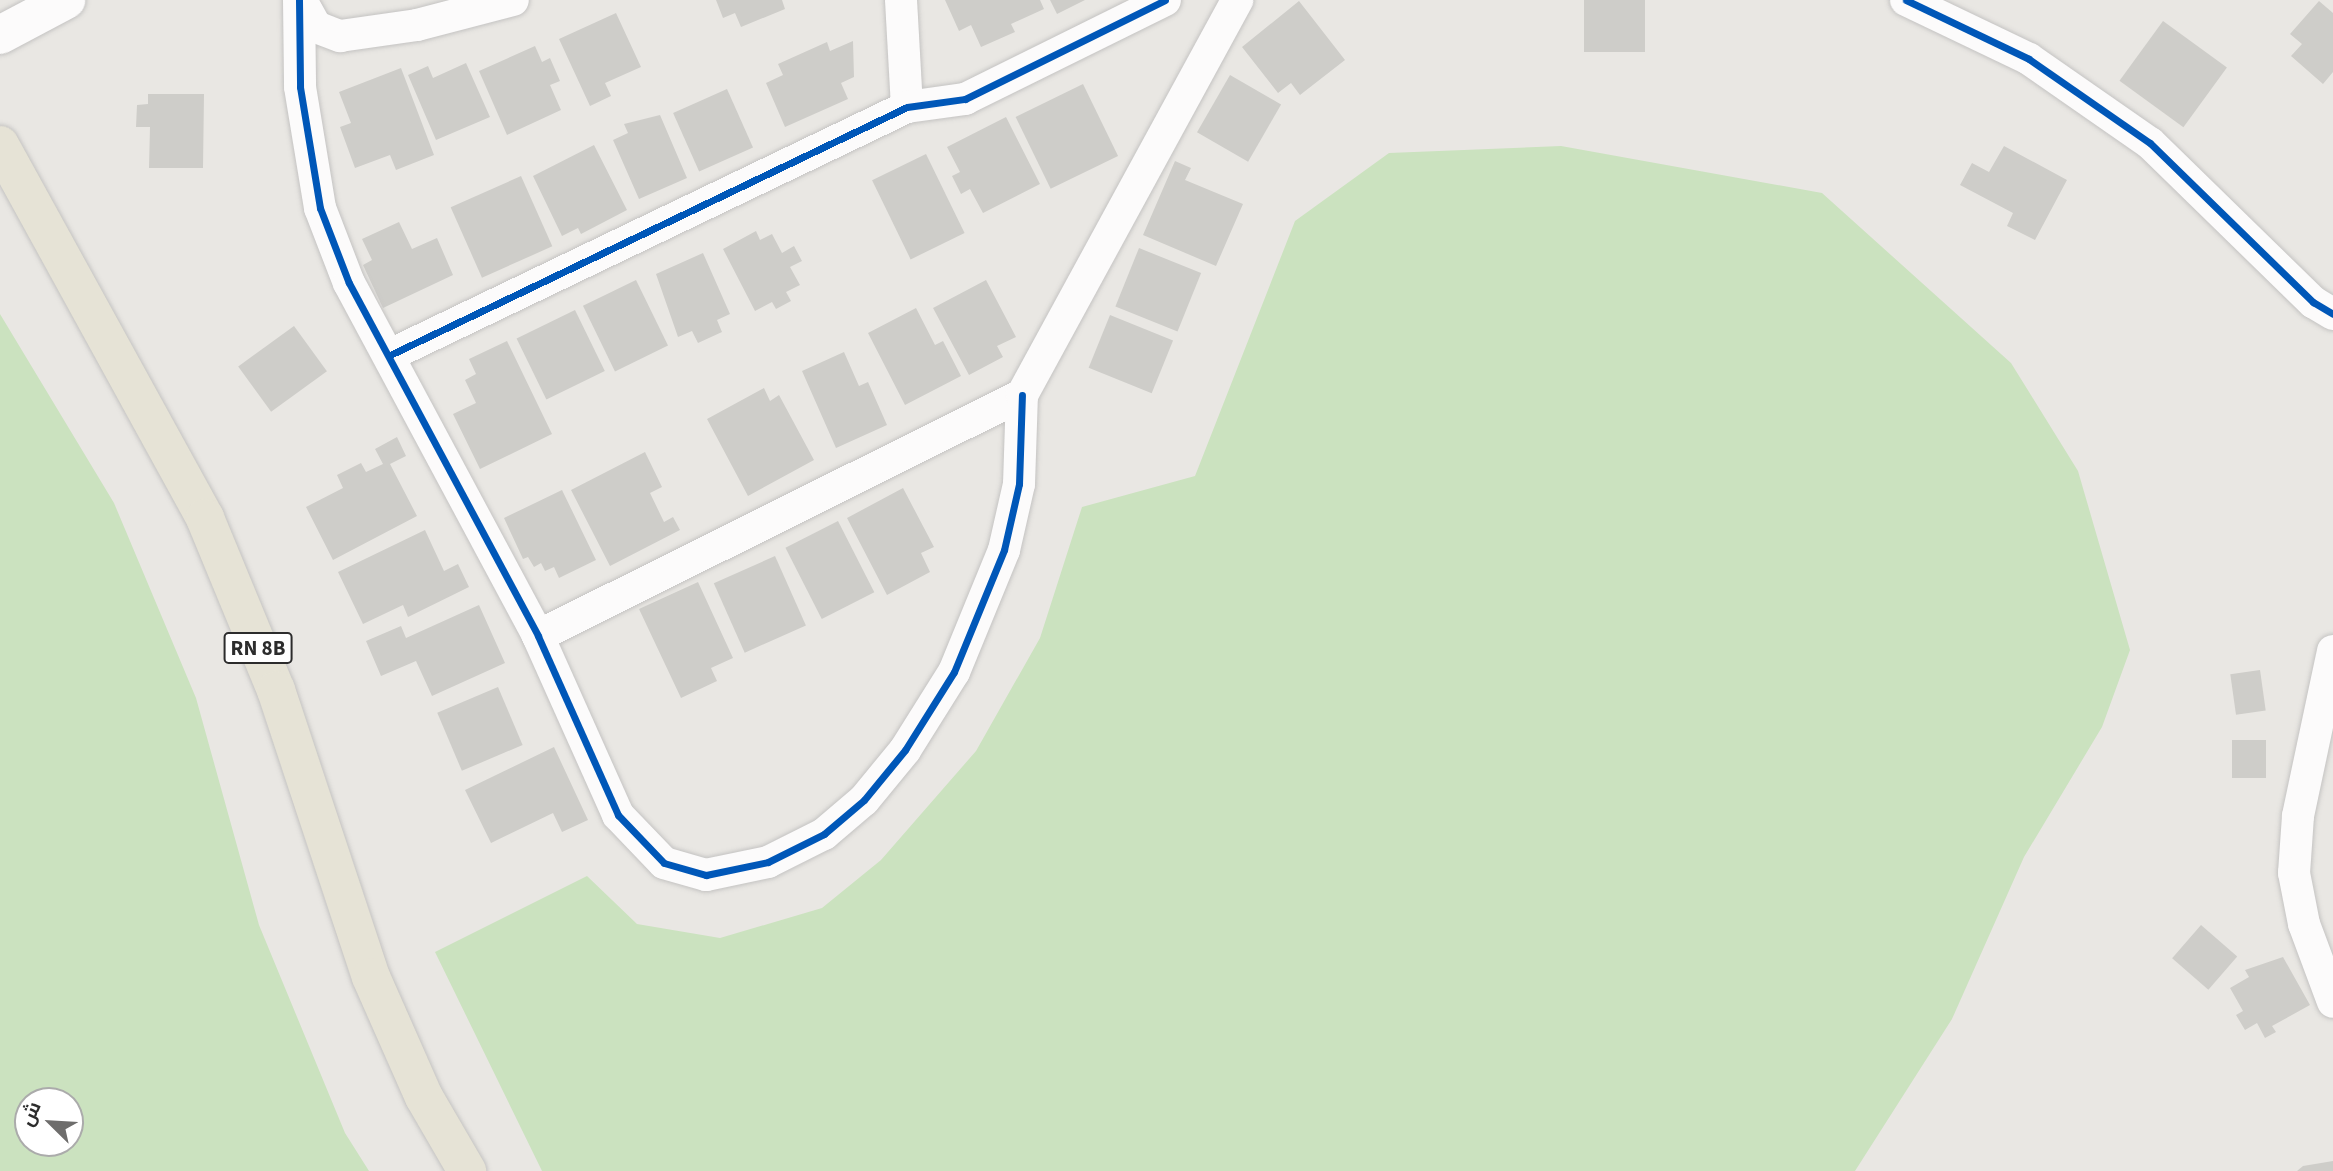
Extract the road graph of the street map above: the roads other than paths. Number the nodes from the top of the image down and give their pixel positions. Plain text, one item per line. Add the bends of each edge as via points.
1 (66, 0) edge
2 (300, 0) edge
3 (513, 0) edge
4 (901, 0) edge
5 (1165, 0) edge
6 (1237, 0) edge
7 (1906, 0) edge
8 (0, 35) edge
9 (907, 107) junction
10 (0, 145) edge
11 (2333, 314) edge
12 (390, 355) junction
13 (1023, 395) junction
14 (538, 636) junction
15 (2333, 651) edge
16 (2333, 1002) edge
17 (467, 1171) edge

1 - 8 street
2 - 3 street via 316,27 340,36 417,25
2 - 12 street via 300,87 320,208 349,283
4 - 9 street
5 - 9 street via 965,99
6 - 13 street
7 - 11 street via 2029,59 2150,143 2313,302
9 - 12 street
10 - 17 main road, RN 8B via 205,518 276,690 371,977 424,1097
12 - 14 street
13 - 14 street
13 - 14 street via 1019,484 1004,550 954,672 905,750 864,800 824,834 768,862 706,875 664,863 634,838 618,815
15 - 16 street via 2298,816 2294,873 2304,924

